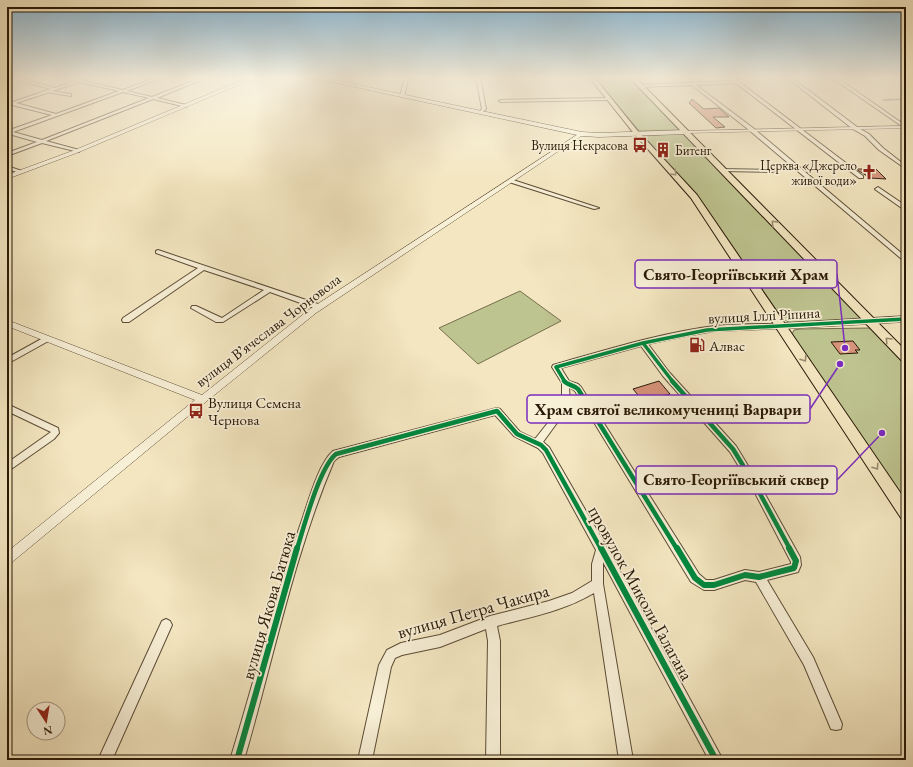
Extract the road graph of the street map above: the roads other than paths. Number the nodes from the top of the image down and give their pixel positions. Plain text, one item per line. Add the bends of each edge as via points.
1 (47, 113) edge
2 (62, 113) edge
3 (115, 113) edge
4 (169, 113) edge
5 (484, 113) edge
6 (620, 113) edge
7 (667, 113) edge
8 (729, 113) edge
9 (777, 113) edge
10 (836, 113) edge
11 (884, 113) edge
12 (56, 115) junction
13 (905, 127) edge
14 (855, 128) junction
15 (798, 129) junction
16 (562, 130) junction
17 (752, 131) junction
18 (686, 132) junction
19 (7, 133) edge
20 (582, 134) junction
21 (638, 134) junction
22 (603, 135) junction
23 (573, 140) junction
24 (41, 142) junction
25 (77, 151) junction
26 (7, 155) edge
27 (7, 168) edge
28 (906, 168) edge
29 (723, 170) junction
30 (772, 171) dead end
31 (20, 172) junction
32 (7, 177) edge
33 (861, 177) dead end
34 (511, 181) junction
35 (878, 189) dead end
36 (893, 199) junction
37 (906, 199) edge
38 (596, 208) dead end
39 (906, 209) edge
40 (158, 252) dead end
41 (906, 260) edge
42 (202, 268) junction
43 (269, 290) junction
44 (318, 307) junction
45 (194, 308) dead end
46 (906, 319) edge
47 (126, 320) dead end
48 (870, 321) junction
49 (7, 323) edge
50 (782, 326) junction
51 (48, 339) junction
52 (643, 343) junction
53 (906, 358) edge
54 (7, 361) edge
55 (566, 383) junction
56 (203, 399) junction
57 (7, 407) edge
58 (537, 443) junction
59 (7, 468) edge
60 (906, 513) edge
61 (601, 551) junction
62 (7, 559) edge
63 (759, 577) junction
64 (598, 584) junction
65 (490, 622) junction
66 (166, 625) dead end
67 (836, 724) dead end
68 (105, 760) edge
69 (237, 760) edge
70 (365, 760) edge
71 (493, 760) edge
72 (626, 760) edge
73 (716, 760) edge

1 - 12 street
2 - 12 street
3 - 24 street
4 - 25 street
5 - 16 main road
6 - 21 main road
7 - 18 main road
8 - 17 street
9 - 15 street
10 - 14 street
11 - 13 street
12 - 19 street
13 - 14 street
14 - 15 street
14 - 28 street
15 - 17 street
15 - 33 street
16 - 20 main road
16 - 23 street via 573,134
17 - 18 street
17 - 41 street
18 - 21 main road
18 - 29 main road
19 - 24 street
20 - 22 main road
20 - 23 street, вулиця Вʼячеслава Чорновола
21 - 22 main road
21 -> 50 main road via 694,196
22 - 23 street
23 - 34 street, вулиця Вʼячеслава Чорновола
24 - 25 street
24 - 26 street
25 - 31 street
27 - 31 street
29 - 30 street
48 -> 29 main road
31 - 32 street
34 - 38 street
34 - 44 street, вулиця Вʼячеслава Чорновола
35 - 36 street
36 - 37 street
36 - 39 street
40 - 42 street
42 - 43 street
42 - 47 street
43 - 44 street
43 - 45 street via 223,320
44 - 56 street, вулиця Вʼячеслава Чорновола
46 - 48 street, вулиця Іллі Ріпина
48 - 50 street, вулиця Іллі Ріпина
53 -> 48 main road
49 - 51 street
50 - 52 street, вулиця Іллі Ріпина via 707,330
50 -> 60 main road
51 - 54 street
51 - 56 street
52 - 55 street, вулиця Іллі Ріпина via 556,367
52 - 63 street via 666,374 733,449 796,561 796,565 791,569
55 - 58 street via 565,408
55 - 63 street via 578,389 694,578 708,586 745,575
56 - 62 street, вулиця Вʼячеслава Чорновола
57 - 59 street via 55,430 55,433
58 - 61 street, провулок Миколи Галагана via 546,450
58 - 69 street, вулиця Якова Батюка via 517,434 497,411 336,454 330,459 311,506 287,582
61 - 64 street
61 - 73 street, провулок Миколи Галагана
63 - 67 street via 809,661
64 - 65 street, вулиця Петра Чакира via 564,602
64 - 72 street
65 - 70 street, вулиця Петра Чакира via 391,654 385,665
65 - 71 street via 494,641
66 - 68 street

